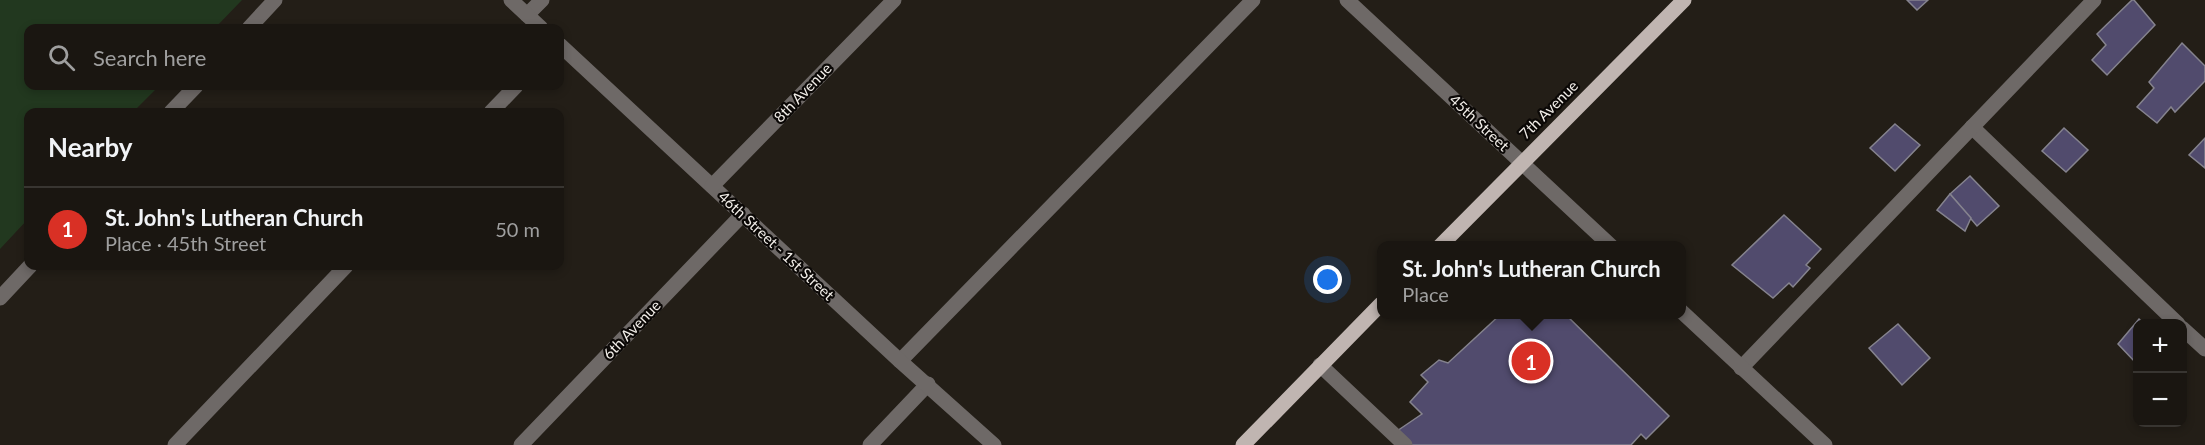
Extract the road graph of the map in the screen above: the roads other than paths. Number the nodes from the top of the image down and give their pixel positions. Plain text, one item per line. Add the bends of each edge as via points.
1 (275, 0) edge
2 (511, 0) edge
3 (542, 0) edge
4 (894, 0) edge
5 (1253, 0) edge
6 (1347, 0) edge
7 (1683, 0) edge
8 (2094, 0) edge
9 (527, 15) junction
10 (253, 24) edge
11 (537, 24) edge
12 (564, 49) edge
13 (192, 90) edge
14 (512, 90) edge
15 (175, 108) edge
16 (495, 108) edge
17 (1972, 127) junction
18 (1522, 164) junction
19 (712, 186) junction
20 (742, 214) junction
21 (1445, 241) edge
22 (1606, 241) edge
23 (26, 270) edge
24 (342, 270) edge
25 (0, 298) edge
26 (1377, 308) edge
27 (1686, 316) edge
28 (2173, 319) edge
29 (2187, 333) edge
30 (2205, 349) edge
31 (900, 361) junction
32 (1320, 365) junction
33 (1741, 368) junction
34 (928, 384) junction
35 (176, 445) edge
36 (521, 445) edge
37 (870, 445) edge
38 (994, 445) edge
39 (1243, 445) edge
40 (1405, 445) edge
41 (1825, 445) edge

1 - 10 street
2 - 9 street
3 - 9 street
4 - 19 street, 8th Avenue
5 - 31 street
6 - 18 street, 45th Street
7 - 18 main road, 7th Avenue
8 - 17 street
9 - 11 street
12 - 19 street, 46th Street - 1st Street
13 - 15 street
14 - 16 street
17 - 28 street
17 - 33 street
18 - 21 main road, 7th Avenue
18 - 22 street, 45th Street
19 - 20 street, 46th Street - 1st Street
20 - 31 street, 46th Street - 1st Street
20 - 36 street, 6th Avenue
23 - 25 street
24 - 35 street
26 - 32 main road
27 - 33 street
29 - 30 street
31 - 34 street, 46th Street - 1st Street
32 - 39 main road
32 - 40 street
33 - 41 street
34 - 37 street
34 - 38 street, 46th Street - 1st Street

